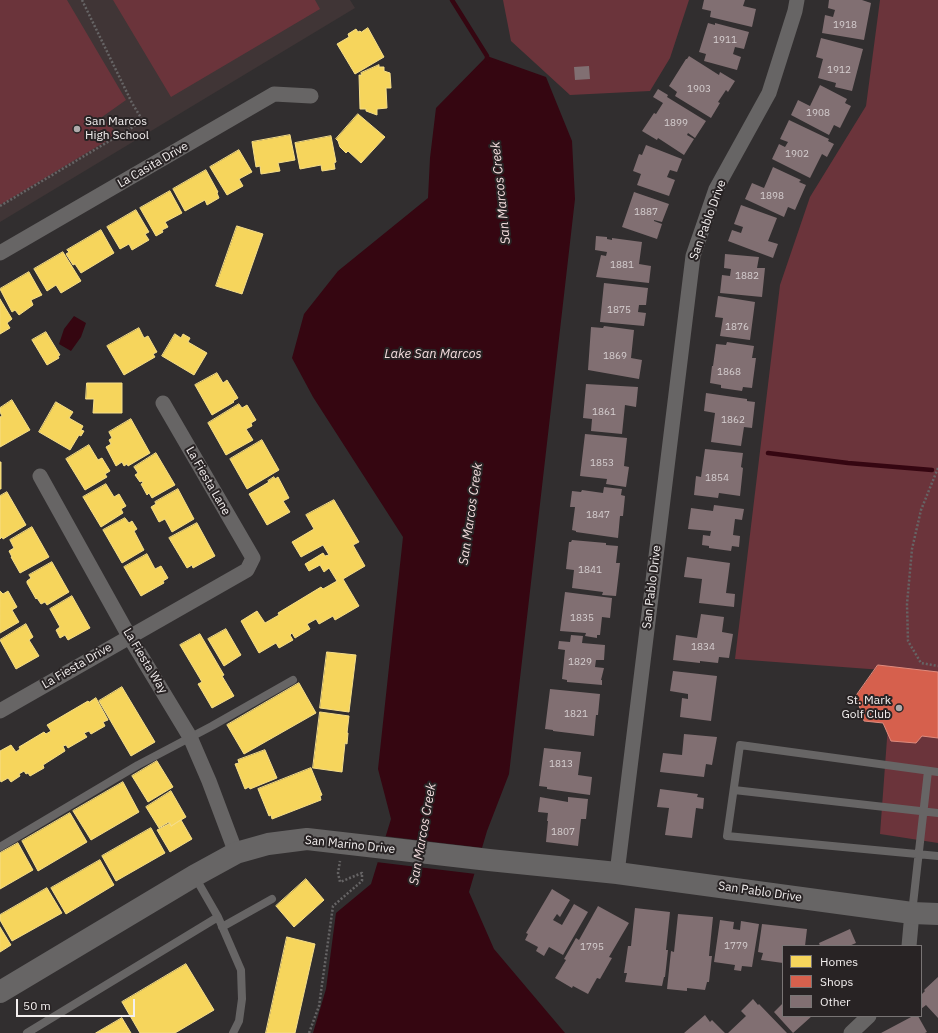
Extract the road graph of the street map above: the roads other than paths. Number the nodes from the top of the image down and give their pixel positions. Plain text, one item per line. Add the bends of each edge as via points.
1 (797, 0) edge
2 (312, 96) dead end
3 (0, 253) edge
4 (163, 403) dead end
5 (40, 476) dead end
6 (253, 558) joint
7 (129, 636) junction
8 (293, 680) dead end
9 (1, 707) edge
10 (190, 737) junction
11 (928, 770) junction
12 (938, 772) edge
13 (734, 790) junction
14 (923, 810) junction
15 (938, 813) edge
16 (0, 847) edge
17 (236, 853) junction
18 (919, 853) junction
19 (938, 856) edge
20 (617, 872) junction
21 (194, 876) junction
22 (272, 899) dead end
23 (912, 913) junction
24 (938, 914) edge
25 (218, 917) junction
26 (222, 927) junction
27 (909, 945) edge
28 (0, 992) edge
29 (868, 1017) edge
30 (27, 1033) edge
31 (232, 1033) edge
32 (851, 1033) edge

1 - 20 street, San Pablo Drive via 769,94 716,189 693,256
2 - 3 street, La Casita Drive via 274,94
4 - 6 street, La Fiesta Lane
5 - 7 street, La Fiesta Way
6 - 7 street, La Fiesta Drive via 247,570
7 - 9 street, La Fiesta Drive
7 - 10 street, La Fiesta Way
8 - 10 lane
10 - 16 lane
10 - 17 street, La Fiesta Way
11 - 12 lane
11 - 13 lane via 740,745
11 - 14 lane
13 - 14 lane
13 - 18 lane via 727,836
14 - 15 lane
14 - 18 lane
17 - 20 street, San Marino Drive via 268,844 307,839
17 - 21 street, San Marino Drive
18 - 19 lane
18 - 23 lane
20 - 23 street, San Pablo Drive
21 - 25 lane
21 - 28 street, San Marino Drive
22 - 26 lane
23 - 24 street, San Pablo Drive
23 - 27 street
25 - 26 lane
25 - 30 lane
26 - 31 lane via 241,970 242,999 239,1021
29 - 32 street

